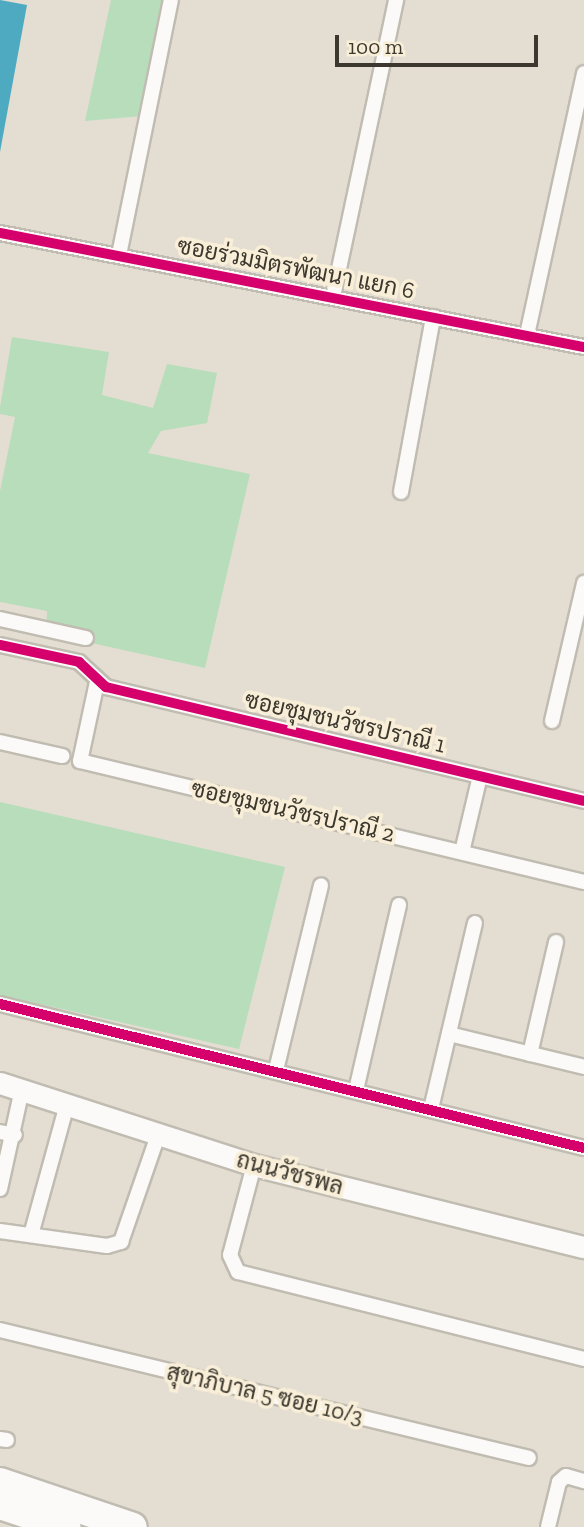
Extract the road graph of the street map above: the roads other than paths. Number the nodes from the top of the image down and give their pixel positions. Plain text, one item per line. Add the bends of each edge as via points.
1 (171, 0) edge
2 (396, 0) edge
3 (584, 73) edge
4 (0, 233) edge
5 (119, 255) junction
6 (333, 297) junction
7 (433, 317) junction
8 (527, 335) junction
9 (584, 347) edge
10 (401, 492) dead end
11 (584, 583) edge
12 (0, 619) edge
13 (86, 638) dead end
14 (578, 644) edge
15 (0, 645) edge
16 (97, 682) junction
17 (552, 721) dead end
18 (0, 742) edge
19 (62, 756) dead end
20 (481, 776) junction
21 (584, 801) edge
22 (462, 852) junction
23 (584, 882) edge
24 (321, 885) dead end
25 (399, 905) dead end
26 (475, 923) dead end
27 (556, 942) dead end
28 (0, 1004) edge
29 (449, 1034) junction
30 (530, 1054) junction
31 (584, 1067) edge
32 (276, 1070) junction
33 (0, 1083) edge
34 (22, 1089) junction
35 (356, 1090) junction
36 (67, 1104) junction
37 (431, 1109) junction
38 (7, 1133) edge
39 (158, 1135) junction
40 (584, 1149) edge
41 (254, 1165) junction
42 (0, 1189) edge
43 (0, 1231) edge
44 (31, 1236) junction
45 (584, 1247) edge
46 (0, 1330) edge
47 (584, 1359) edge
48 (529, 1458) dead end
49 (584, 1481) edge
50 (0, 1482) edge
51 (0, 1505) edge
52 (66, 1527) edge
53 (133, 1527) edge
54 (548, 1527) edge

1 - 5 street
2 - 6 street
3 - 8 street
4 - 5 street, ซอยร่วมมิตรพัฒนา แยก 6
5 - 6 street, ซอยร่วมมิตรพัฒนา แยก 6
6 - 7 street, ซอยร่วมมิตรพัฒนา แยก 6
7 - 8 street, ซอยร่วมมิตรพัฒนา แยก 6
7 - 10 street
8 - 9 street, ซอยร่วมมิตรพัฒนา แยก 6
11 - 14 street
12 - 13 street
14 - 17 street
15 - 16 street via 79,662
16 - 20 street, ซอยชุมชนวัชรปราณี 1
16 - 22 street, ซอยชุมชนวัชรปราณี 2 via 80,761
18 - 19 street
20 - 21 street, ซอยชุมชนวัชรปราณี 1
20 - 22 street
22 - 23 street, ซอยชุมชนวัชรปราณี 2
24 - 32 street
25 - 35 street
26 - 29 street
27 - 30 street
28 - 32 street
29 - 30 street
29 - 37 street
30 - 31 street
32 - 35 street
33 - 34 main road, ถนนวัชรพล
34 - 36 main road, ถนนวัชรพล
34 - 38 street
35 - 37 street
36 - 39 main road, ถนนวัชรพล
36 - 44 street
37 - 40 street
38 - 42 street
39 - 41 main road, ถนนวัชรพล
39 - 44 street via 121,1242 107,1246
41 - 45 main road, ถนนวัชรพล
41 - 47 street via 230,1255 238,1272
43 - 44 street
46 - 48 street, สุขาภิบาล 5 ซอย 10/3
49 - 54 street via 566,1476 559,1482
50 - 53 highway
51 - 52 highway

